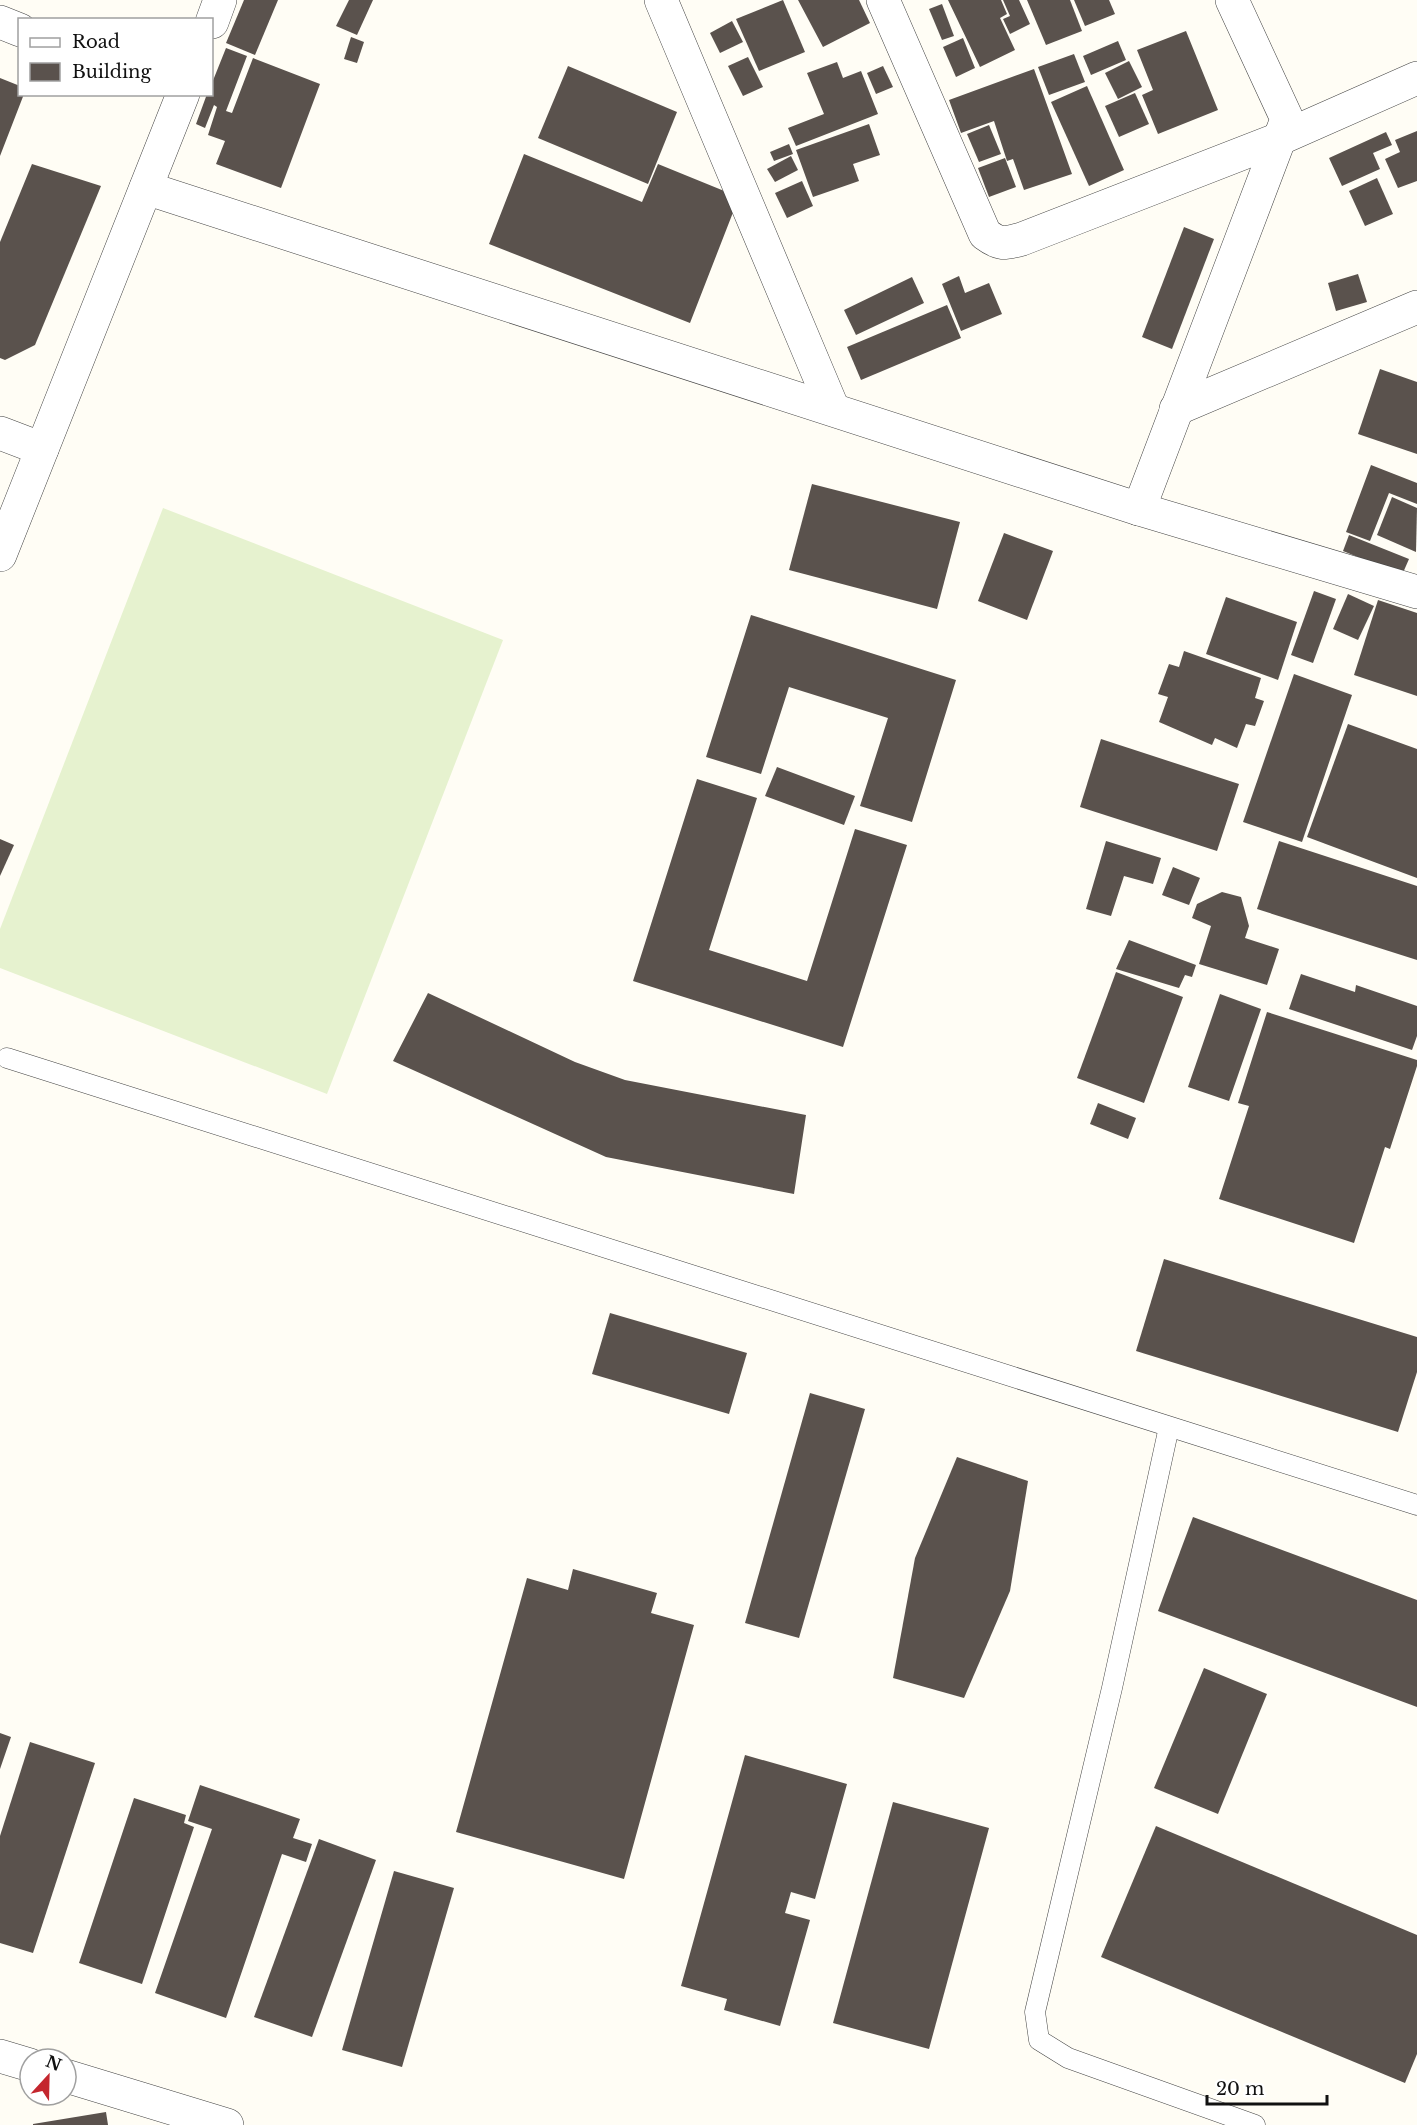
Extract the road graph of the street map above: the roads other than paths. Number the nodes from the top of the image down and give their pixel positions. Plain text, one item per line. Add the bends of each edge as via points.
1 (220, 0) edge
2 (661, 0) edge
3 (883, 0) edge
4 (1232, 0) edge
5 (213, 19) edge
6 (0, 22) edge
7 (18, 29) edge
8 (1417, 78) edge
9 (182, 96) edge
10 (1279, 139) junction
11 (146, 188) junction
12 (1417, 307) edge
13 (832, 409) junction
14 (1176, 409) junction
15 (0, 433) edge
16 (42, 449) junction
17 (1139, 509) junction
18 (0, 555) edge
19 (1417, 592) edge
20 (7, 1058) dead end
21 (1170, 1427) junction
22 (1417, 1505) edge
23 (0, 2056) edge
24 (18, 2061) edge
25 (78, 2080) edge
26 (179, 2118) edge
27 (227, 2125) edge
28 (1255, 2125) edge

1 - 5 street
2 - 13 street
3 - 10 street via 985,234 997,242 1022,239
4 - 10 street via 1287,119
6 - 7 street
8 - 10 street
9 - 11 street
10 - 14 street
11 - 13 street
11 - 16 street
12 - 14 street
13 - 17 street
14 - 17 street
15 - 16 street
16 - 18 street
17 - 19 street
20 - 21 lane
21 - 22 lane
21 - 28 lane via 1035,2012 1039,2040 1068,2058
23 - 24 street
25 - 26 street
26 - 27 street

